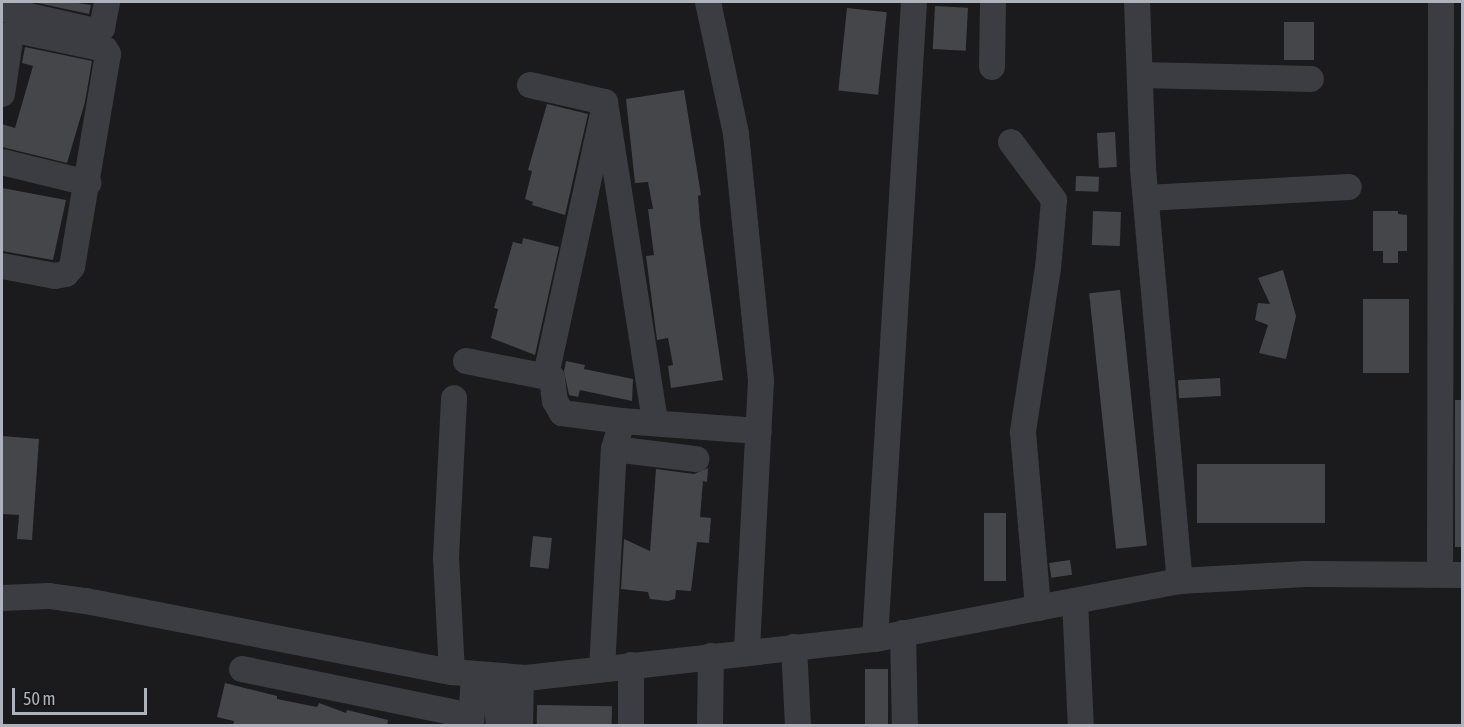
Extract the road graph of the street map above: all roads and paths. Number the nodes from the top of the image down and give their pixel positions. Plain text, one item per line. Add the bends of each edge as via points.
1 (8, 2) edge
2 (107, 2) edge
3 (708, 2) edge
4 (914, 2) edge
5 (993, 2) edge
6 (1137, 2) edge
7 (1441, 2) edge
8 (1457, 2) edge
9 (1457, 56) edge
10 (992, 67) dead end
11 (1140, 75) junction
12 (1311, 80) dead end
13 (530, 85) dead end
14 (2, 94) edge
15 (605, 102) junction
16 (1449, 135) junction
17 (1011, 142) dead end
18 (2, 162) edge
19 (88, 183) junction
20 (1349, 187) dead end
21 (1462, 195) edge
22 (1146, 198) junction
23 (2, 266) edge
24 (466, 361) dead end
25 (546, 375) junction
26 (454, 398) dead end
27 (622, 421) junction
28 (655, 423) junction
29 (759, 431) junction
30 (614, 449) junction
31 (696, 459) dead end
32 (1451, 575) edge
33 (1180, 581) junction
34 (2, 598) edge
35 (1075, 601) junction
36 (1038, 608) junction
37 (903, 633) junction
38 (875, 639) junction
39 (794, 647) junction
40 (747, 652) junction
41 (711, 656) junction
42 (631, 665) junction
43 (242, 669) dead end
44 (602, 669) junction
45 (473, 674) junction
46 (521, 678) junction
47 (471, 721) edge
48 (499, 726) edge
49 (520, 726) edge
50 (631, 726) edge
51 (710, 726) edge
52 (798, 726) edge
53 (905, 726) edge
54 (1081, 726) edge

1 - 2 street via 12,12 94,31 102,28
3 - 29 street via 736,134 761,381
4 - 38 street
5 - 10 street
6 - 11 street
7 - 9 street
8 - 9 street
9 - 16 street
11 - 12 street
11 - 22 street
13 - 15 street
14 - 19 street via 11,34 16,30 105,49 109,58
15 - 25 street
15 - 28 street
16 - 21 street via 1456,188
16 - 32 street
17 - 36 street via 1053,200 1048,268 1023,432
18 - 19 street
19 - 23 street via 75,260 66,274 56,276
20 - 22 street
22 - 33 street
24 - 25 street
25 - 27 street via 552,378 555,401 562,412
26 - 45 street via 446,558
27 - 28 street
27 - 30 street
28 - 29 street
29 - 40 street
30 - 31 street
30 - 44 street
32 - 33 street via 1305,574
33 - 35 street
34 - 45 street via 49,596 86,601
35 - 36 street
35 - 54 street
36 - 37 street
37 - 38 street
37 - 53 street
38 - 39 street
39 - 40 street
39 - 52 street
40 - 41 street
41 - 42 street
41 - 51 street
42 - 44 street
42 - 50 street
43 - 47 street
44 - 46 street
45 - 46 street
45 - 47 street
45 - 48 street
46 - 49 street

